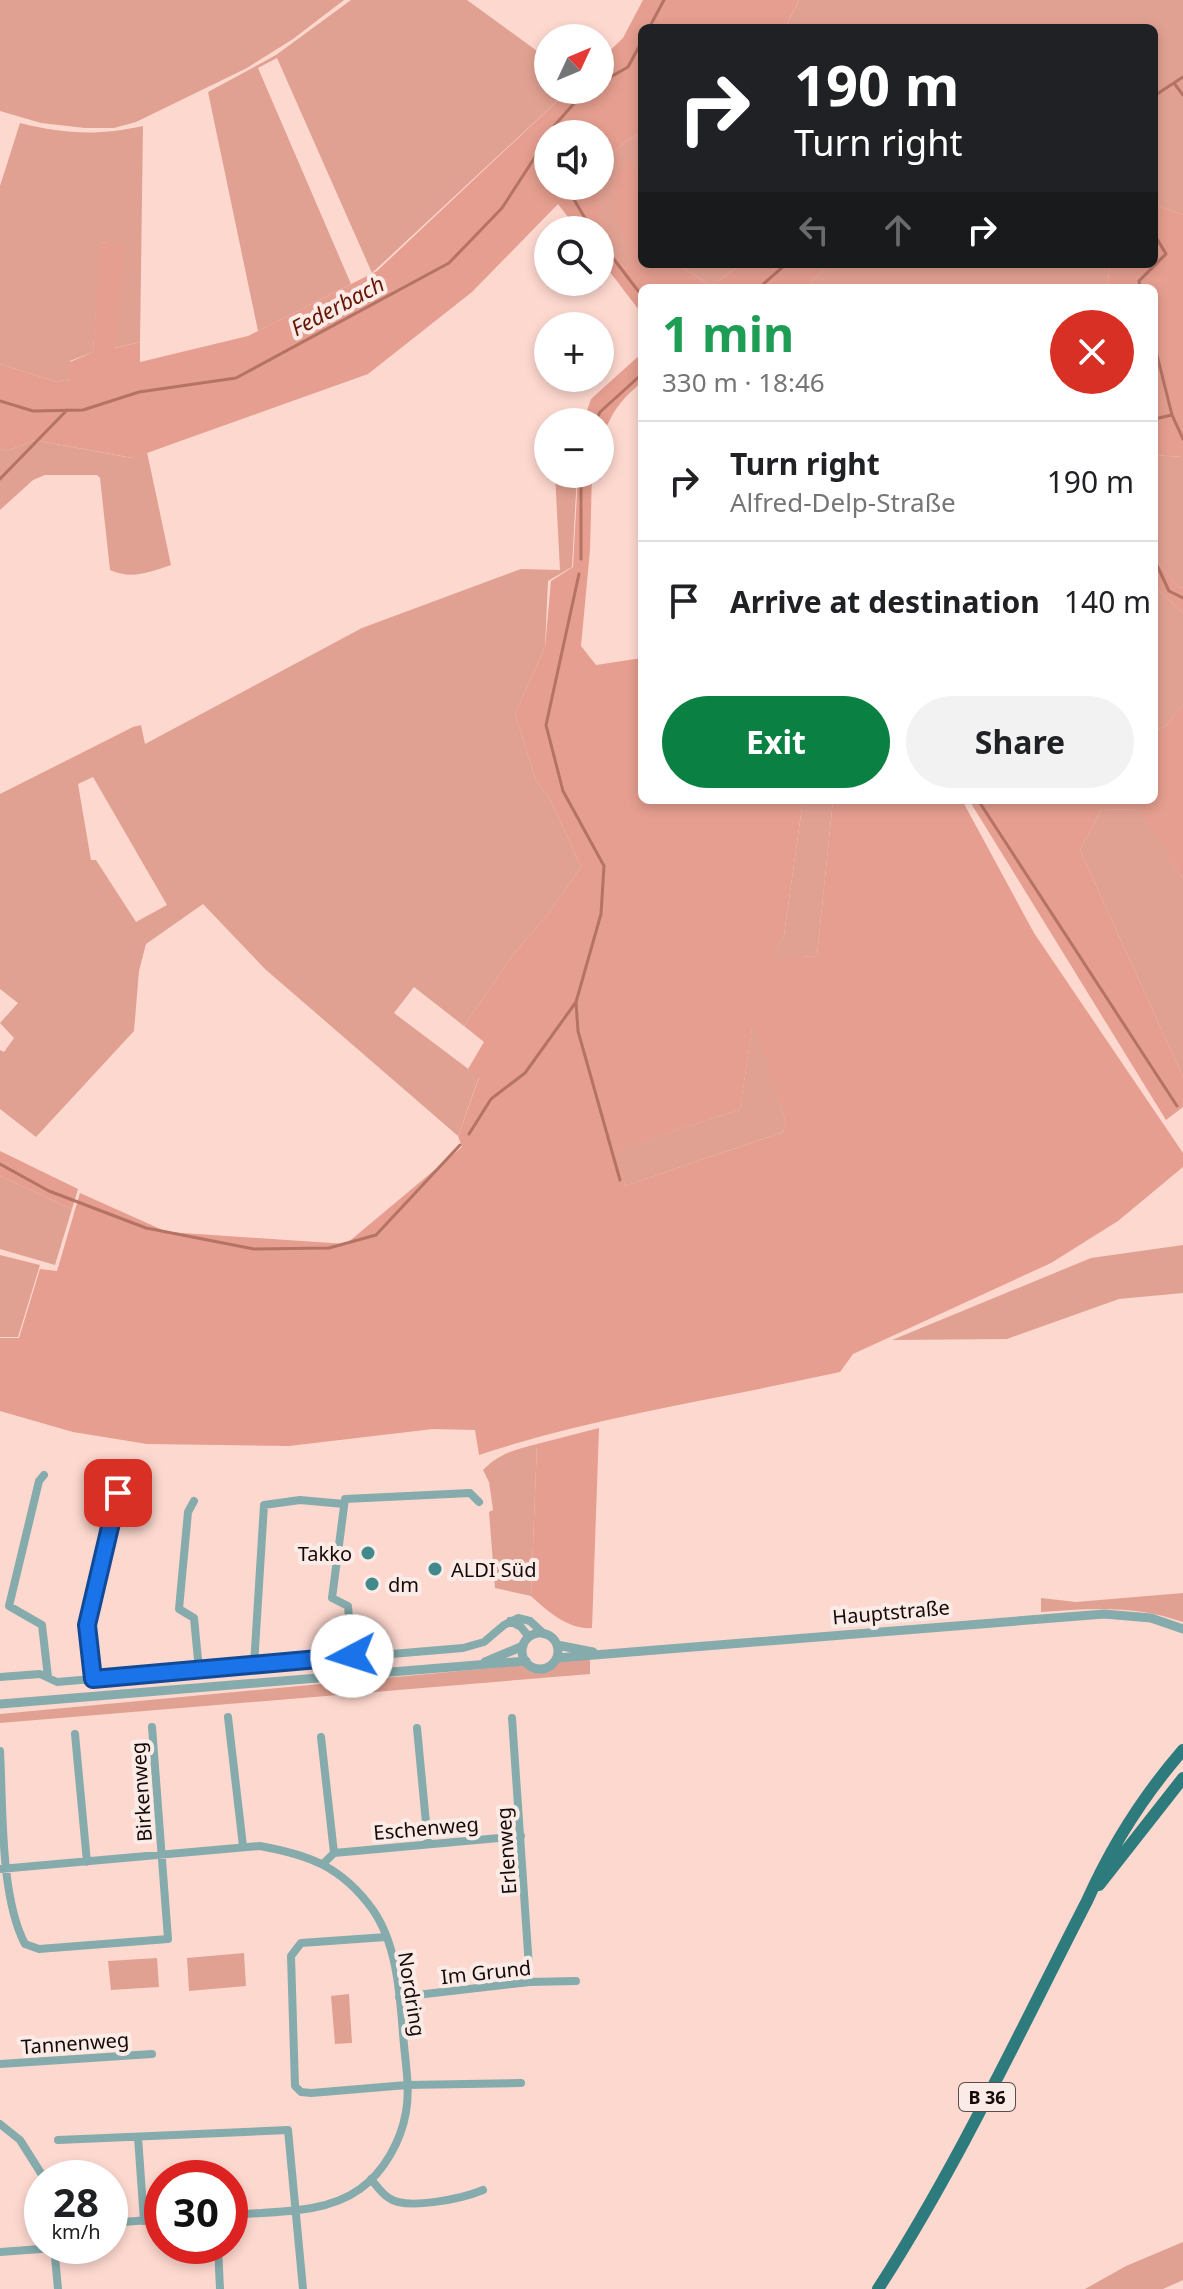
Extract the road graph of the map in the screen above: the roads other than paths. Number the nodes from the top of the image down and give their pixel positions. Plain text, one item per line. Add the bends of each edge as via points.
1 (44, 1475) dead end
2 (118, 1493) dead end
3 (194, 1501) dead end
4 (479, 1502) dead end
5 (344, 1504) junction
6 (510, 1621) junction
7 (1183, 1629) edge
8 (544, 1634) junction
9 (529, 1637) junction
10 (557, 1645) junction
11 (523, 1646) junction
12 (600, 1653) junction
13 (352, 1656) junction
14 (557, 1658) junction
15 (526, 1661) junction
16 (254, 1665) junction
17 (478, 1665) junction
18 (199, 1670) junction
19 (0, 1677) edge
20 (48, 1677) junction
21 (93, 1679) junction
22 (0, 1704) edge
23 (228, 1717) dead end
24 (512, 1718) dead end
25 (152, 1727) dead end
26 (417, 1728) dead end
27 (75, 1734) dead end
28 (321, 1737) dead end
29 (1183, 1750) edge
30 (0, 1751) edge
31 (1183, 1778) edge
32 (521, 1836) junction
33 (428, 1844) junction
34 (243, 1846) junction
35 (334, 1853) junction
36 (161, 1854) junction
37 (87, 1862) junction
38 (324, 1863) junction
39 (3, 1869) edge
40 (1087, 1901) junction
41 (386, 1937) junction
42 (576, 1981) dead end
43 (530, 1982) junction
44 (399, 1997) junction
45 (152, 2054) dead end
46 (0, 2064) edge
47 (521, 2083) dead end
48 (407, 2085) junction
49 (0, 2124) edge
50 (138, 2137) junction
51 (58, 2140) dead end
52 (33, 2160) edge
53 (371, 2179) junction
54 (483, 2190) dead end
55 (297, 2210) junction
56 (248, 2214) edge
57 (144, 2221) joint
58 (128, 2222) edge
59 (24, 2250) edge
60 (0, 2252) edge
61 (56, 2264) edge
62 (219, 2264) edge
63 (58, 2289) edge
64 (220, 2289) edge
65 (303, 2289) edge
66 (878, 2289) edge

1 - 20 street via 9,1606 42,1625
2 - 21 street via 87,1625
3 - 18 street via 188,1512 179,1609 194,1618
4 - 5 street via 470,1493 345,1499
5 - 13 street via 332,1598 348,1606
5 - 16 street via 300,1500 264,1505
6 - 8 street via 524,1618
6 - 9 street
6 - 13 street via 476,1645
7 - 12 street, Hauptstraße via 1151,1618 1104,1614
8 - 9 street
8 - 10 street, Hauptstraße
9 - 11 street
10 - 12 street, Hauptstraße
10 - 14 street
11 - 15 street
11 - 17 street, Hauptstraße
12 - 14 street, Hauptstraße
13 - 16 street
14 - 15 street, Hauptstraße via 542,1669
15 - 17 street, Hauptstraße
16 - 18 street
17 - 22 street, Hauptstraße
18 - 21 street
19 - 20 street
20 - 21 street via 57,1682
23 - 34 street
24 - 32 street, Erlenweg
25 - 36 street, Birkenweg
26 - 33 street
27 - 37 street
28 - 35 street
29 - 40 main road, B 36 via 1114,1844
30 - 39 street
31 - 40 main road, B 36
32 - 33 street, Eschenweg
32 - 43 street, Erlenweg
33 - 35 street, Eschenweg
34 - 36 street, Nordring
34 - 38 street, Nordring via 292,1851
35 - 38 street
36 - 37 street, Nordring
36 - 39 street, Birkenweg via 168,1939 39,1949 25,1944
37 - 39 street, Nordring
38 - 41 street, Nordring via 355,1888
40 - 66 main road, B 36 via 951,2166
41 - 44 street, Nordring
41 - 48 street via 301,1943 291,1956 295,2086 311,2093
42 - 43 street, Im Grund
43 - 44 street, Im Grund
44 - 48 street, Nordring
45 - 46 street, Tannenweg
47 - 48 street
48 - 53 street, Nordring via 396,2144
49 - 52 street via 20,2140
50 - 51 street
50 - 55 street via 288,2130
50 - 57 street
53 - 54 street via 390,2200 404,2203 461,2199
53 - 55 street, Nordring via 337,2202
55 - 56 street, Nordring
55 - 65 street
57 - 58 street
59 - 60 street
61 - 63 street
62 - 64 street

